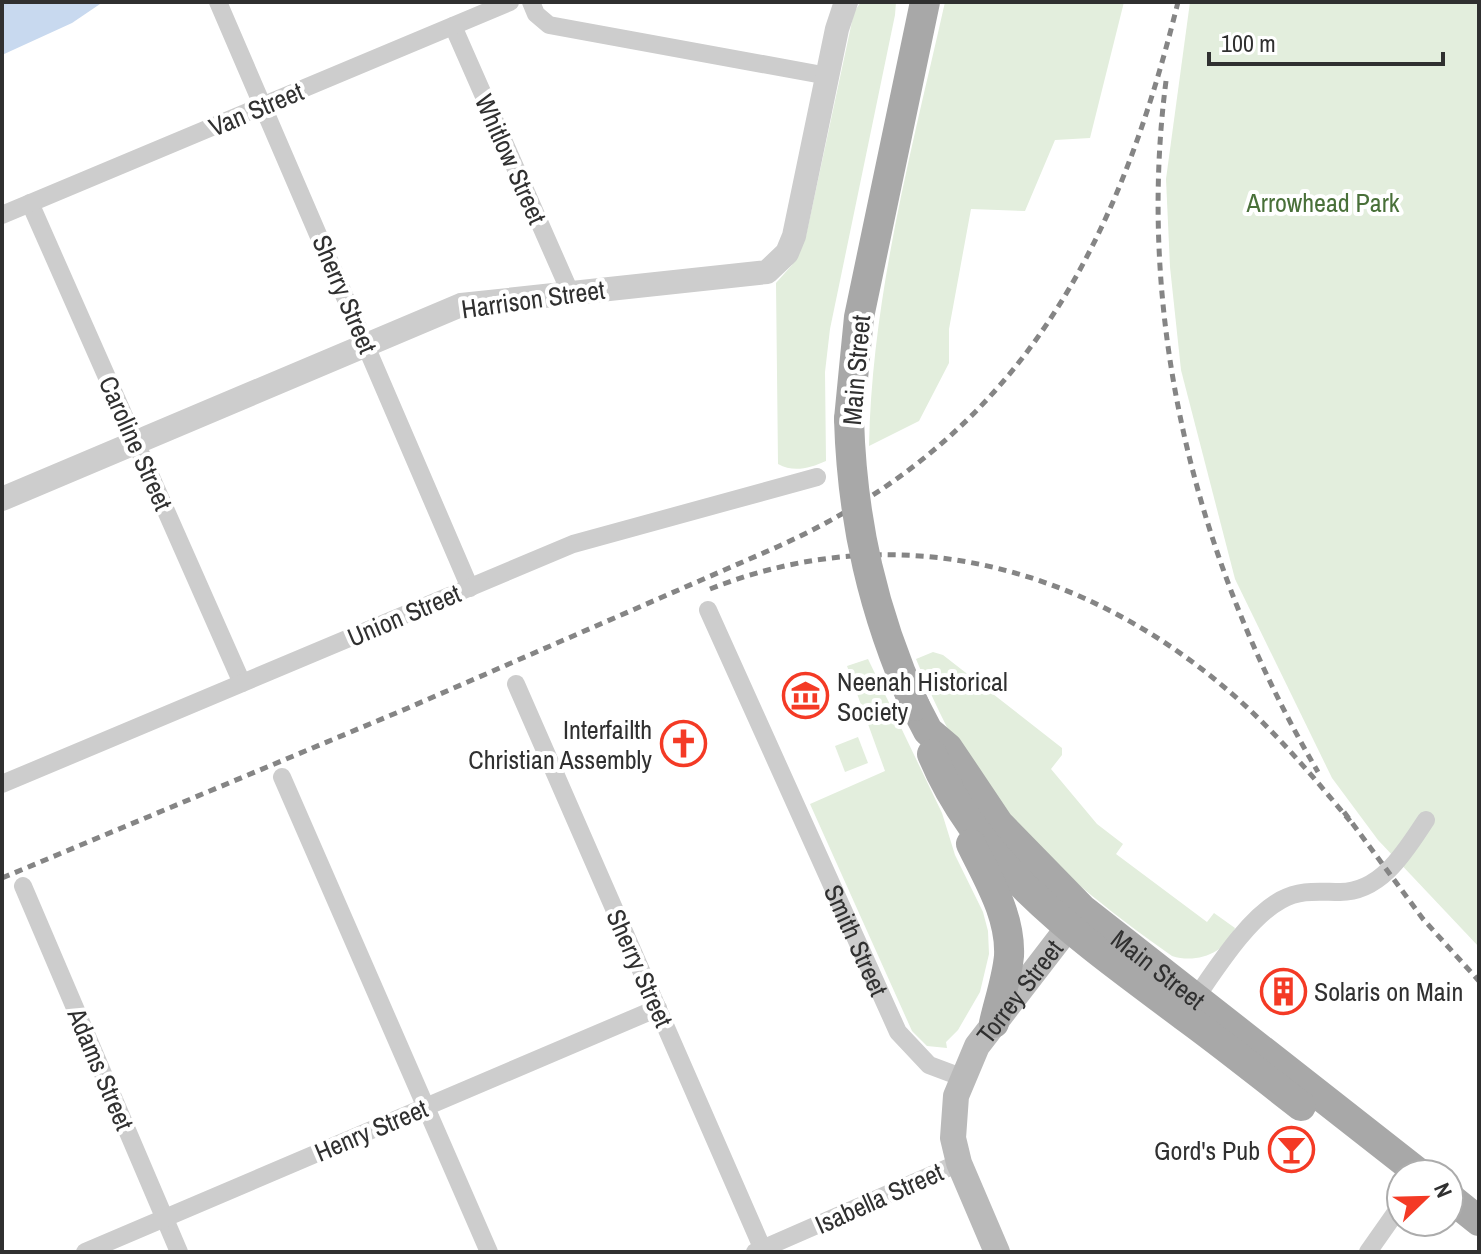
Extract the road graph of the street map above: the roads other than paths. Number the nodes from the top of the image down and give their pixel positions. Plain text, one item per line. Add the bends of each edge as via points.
1 (218, 2) edge
2 (510, 2) edge
3 (531, 2) edge
4 (846, 2) edge
5 (925, 2) edge
6 (453, 26) junction
7 (828, 76) junction
8 (263, 106) junction
9 (30, 203) junction
10 (2, 215) edge
11 (570, 292) junction
12 (367, 344) junction
13 (136, 442) junction
14 (817, 477) dead end
15 (2, 499) edge
16 (470, 588) junction
17 (708, 610) dead end
18 (242, 683) junction
19 (516, 684) dead end
20 (922, 718) junction
21 (282, 777) dead end
22 (2, 784) edge
23 (960, 808) junction
24 (1426, 820) dead end
25 (23, 886) dead end
26 (1075, 918) junction
27 (1190, 1006) junction
28 (658, 1008) junction
29 (994, 1023) junction
30 (961, 1077) junction
31 (426, 1107) junction
32 (1398, 1158) edge
33 (959, 1163) junction
34 (1385, 1170) edge
35 (165, 1218) junction
36 (1385, 1228) edge
37 (761, 1251) edge
38 (85, 1252) edge
39 (179, 1252) edge
40 (489, 1252) edge
41 (997, 1252) edge
42 (1368, 1252) edge

1 - 8 street, Sherry Street
2 - 6 street, Van Street
3 - 7 street via 549,25
4 - 7 street, Harrison Street
5 - 20 main road, Main Street, bridge via 859,317 849,419 853,497 867,572 881,625
6 - 8 street, Van Street
6 - 11 street, Whitlow Street
7 - 11 street, Harrison Street via 794,236 777,265 757,275
8 - 9 street, Van Street
8 - 12 street, Sherry Street
9 - 10 street, Van Street
9 - 13 street, Caroline Street
11 - 12 street, Harrison Street via 461,305
12 - 13 street, Harrison Street
12 - 16 street, Sherry Street
13 - 15 street, Harrison Street
13 - 18 street, Caroline Street
14 - 16 street, Union Street via 573,544
16 - 18 street, Union Street
17 - 30 street, Smith Street via 898,1032 929,1065
18 - 22 street, Union Street
19 - 28 street, Sherry Street
20 - 23 main road, Main Street via 932,756
20 - 26 main road, Main Street
21 - 31 street
23 - 26 main road, Main Street via 1013,876
23 - 29 main road via 1007,928 1009,959
24 - 27 street via 1394,865 1368,883 1341,892 1300,892 1265,911
25 - 35 street, Adams Street
26 - 27 main road, Main Street
26 - 29 main road, Torrey Street
27 - 32 main road, Main Street
27 - 34 main road, Main Street
28 - 31 street, Henry Street
28 - 37 street, Sherry Street
29 - 30 main road, Torrey Street
30 - 33 main road via 953,1117
31 - 35 street, Henry Street
31 - 40 street
33 - 37 street, Isabella Street
33 - 41 main road
35 - 38 street, Henry Street
35 - 39 street, Adams Street
36 - 42 street

